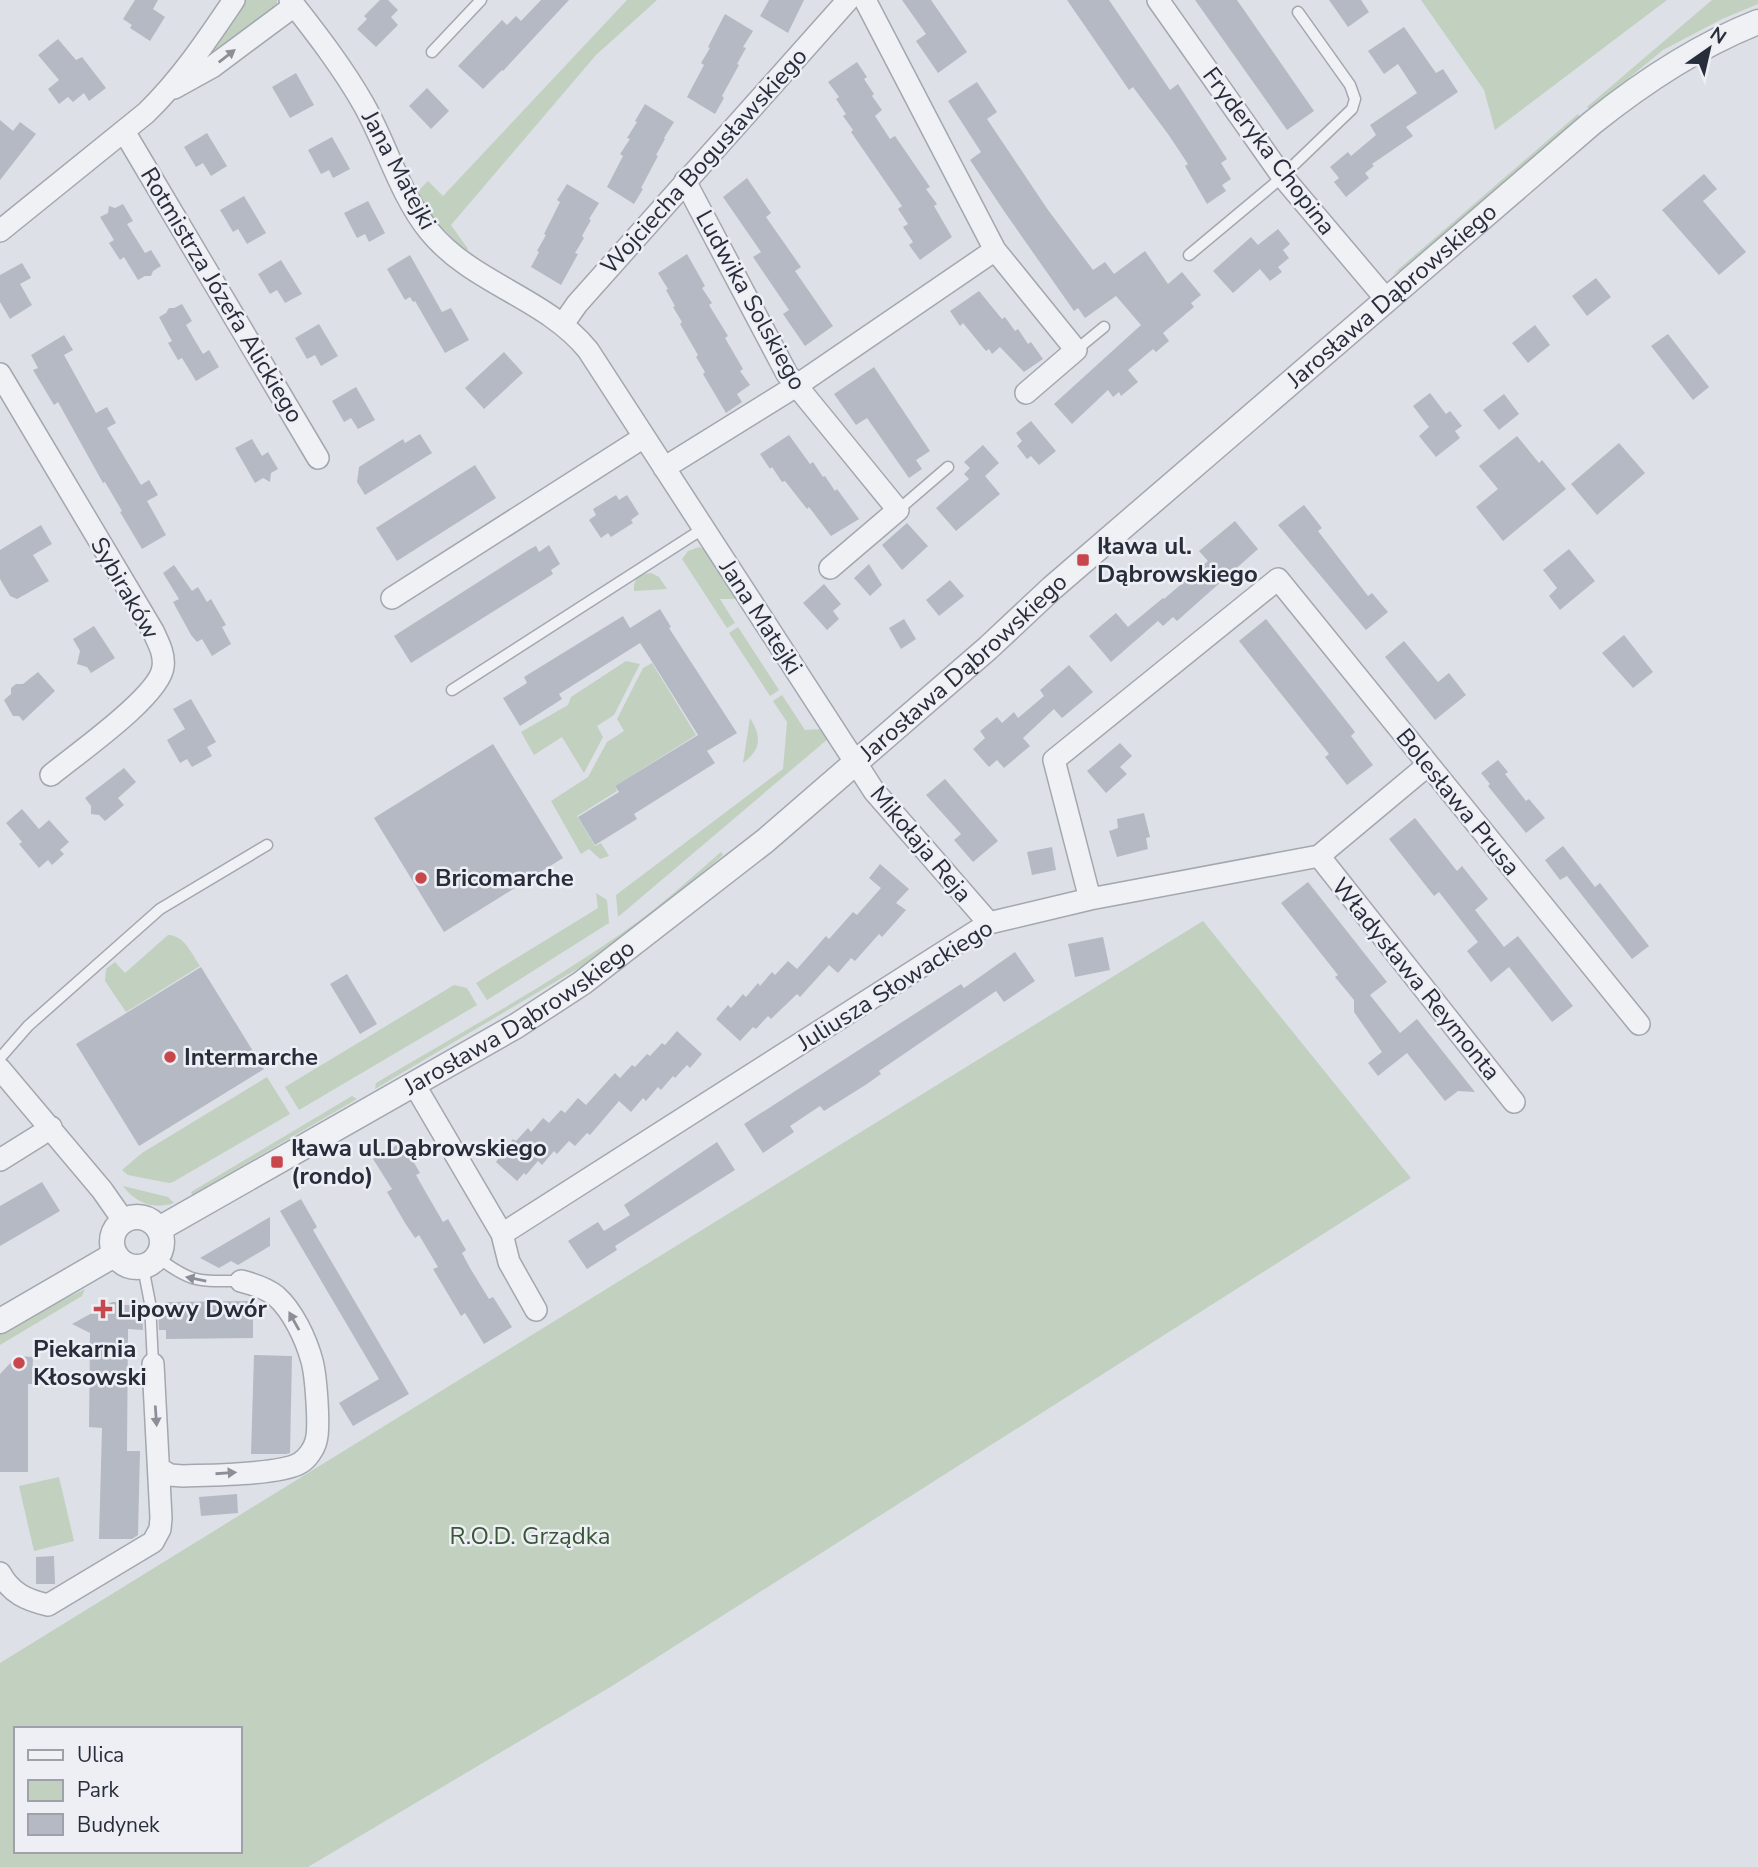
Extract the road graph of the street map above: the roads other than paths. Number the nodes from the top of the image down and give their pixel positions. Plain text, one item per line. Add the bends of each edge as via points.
1 (234, 0) edge
2 (481, 0) edge
3 (848, 0) edge
4 (864, 0) edge
5 (1158, 0) edge
6 (292, 3) edge
7 (1298, 12) dead end
8 (1758, 22) edge
9 (432, 52) dead end
10 (169, 91) junction
11 (125, 133) junction
12 (1282, 176) junction
13 (685, 181) junction
14 (4, 222) edge
15 (995, 250) junction
16 (1189, 254) dead end
17 (1386, 299) junction
18 (563, 324) junction
19 (1104, 327) dead end
20 (1076, 350) junction
21 (0, 374) edge
22 (796, 386) junction
23 (1026, 393) dead end
24 (644, 437) junction
25 (318, 458) dead end
26 (948, 467) dead end
27 (664, 468) junction
28 (898, 510) junction
29 (704, 528) junction
30 (830, 568) dead end
31 (392, 598) dead end
32 (452, 690) dead end
33 (856, 763) junction
34 (1428, 765) junction
35 (51, 775) dead end
36 (267, 845) dead end
37 (1318, 856) junction
38 (1090, 899) junction
39 (989, 923) junction
40 (1639, 1024) dead end
41 (0, 1058) edge
42 (0, 1069) edge
43 (414, 1084) junction
44 (1514, 1101) dead end
45 (51, 1127) junction
46 (0, 1160) edge
47 (123, 1220) junction
48 (159, 1230) junction
49 (502, 1234) junction
50 (114, 1255) junction
51 (150, 1262) junction
52 (241, 1281) joint
53 (536, 1310) dead end
54 (0, 1321) edge
55 (153, 1364) joint
56 (160, 1469) junction
57 (0, 1573) edge

1 - 10 street
2 - 9 lane
3 - 13 street, Wojciecha Bogusławskiego
4 - 15 street
5 - 12 street, Fryderyka Chopina
10 -> 6 street via 212,67
6 - 18 street, Jana Matejki via 361,99 429,231 474,270
7 - 12 lane via 1355,99 1352,109
8 - 17 street, Jarosława Dąbrowskiego via 1698,50 1622,99
10 - 11 street
11 - 14 street
11 - 25 street, Rotmistrza Józefa Alickiego
12 - 16 lane
12 - 17 street, Fryderyka Chopina
13 - 18 street, Wojciecha Bogusławskiego
13 - 22 street, Ludwika Solskiego
15 - 20 street
15 - 22 street
17 - 33 street, Jarosława Dąbrowskiego
18 - 24 street, Jana Matejki via 588,350
19 - 20 lane
20 - 23 street
21 - 35 street, Sybiraków via 162,652 164,668 143,699
22 - 27 street
22 - 28 street, Ludwika Solskiego
24 - 27 street, Jana Matejki
24 - 31 street
26 - 28 lane
27 - 29 street, Jana Matejki
28 - 30 street
29 - 32 lane
29 - 33 street, Jana Matejki
33 - 39 street, Mikołaja Reja via 874,791
33 - 43 street, Jarosława Dąbrowskiego via 738,863 582,983
34 - 37 street, Juliusza Słowackiego
34 - 38 street, Bolesława Prusa via 1278,579 1054,760
34 - 40 street, Bolesława Prusa
36 - 41 lane via 160,909 27,1026
37 - 38 street, Juliusza Słowackiego
37 - 44 street, Władysława Reymonta
38 - 39 street, Juliusza Słowackiego
39 - 49 street, Juliusza Słowackiego
42 - 45 street
43 - 48 street, Jarosława Dąbrowskiego
43 - 49 street
45 - 46 street
45 - 47 street
47 - 48 street via 143,1217
47 - 50 street via 112,1236
48 - 51 street via 161,1248
49 - 53 street via 509,1262
50 - 51 street via 127,1266
50 - 54 street
52 -> 51 lane via 189,1279
51 - 55 lane
56 -> 52 street via 183,1476 276,1470 300,1463 317,1440 313,1363 305,1341 275,1296
55 -> 56 street
56 - 57 street via 160,1530 153,1542 48,1605 26,1600

